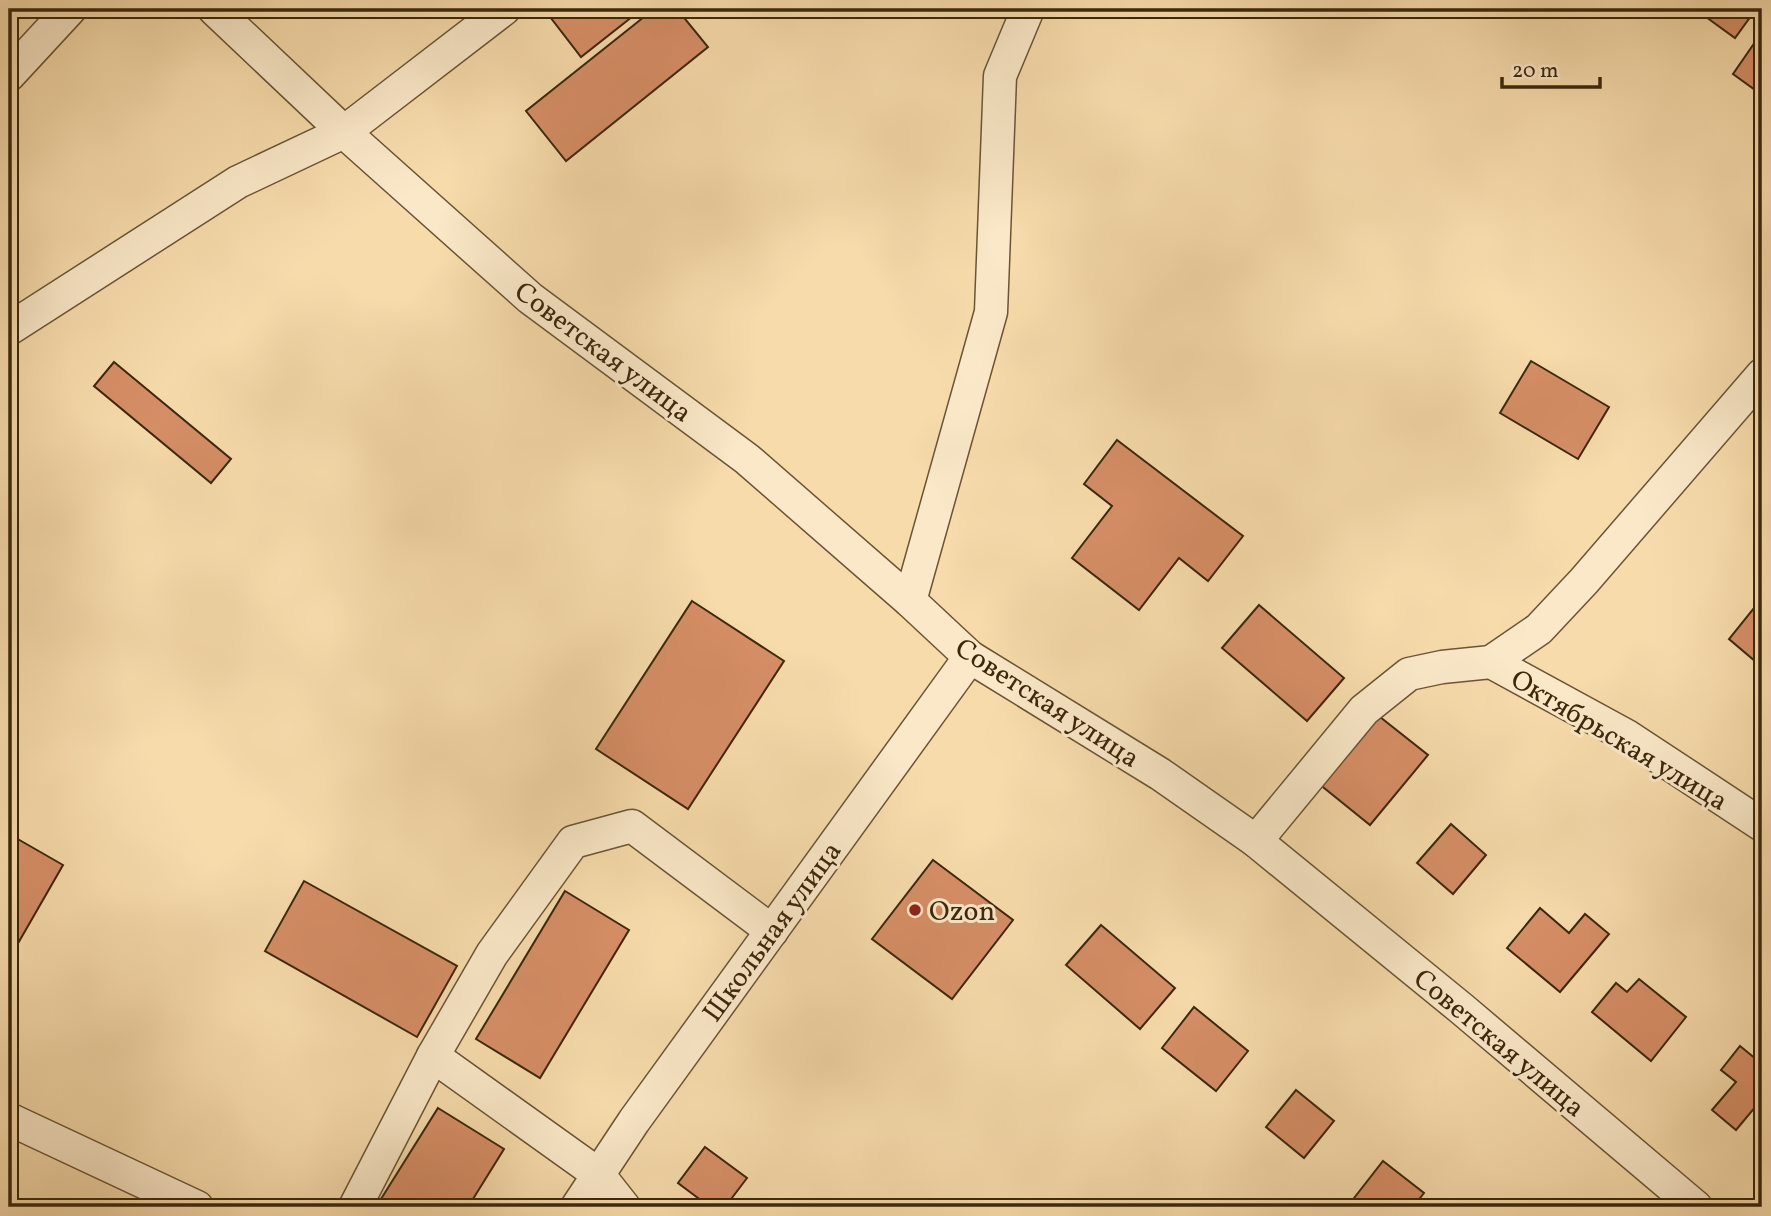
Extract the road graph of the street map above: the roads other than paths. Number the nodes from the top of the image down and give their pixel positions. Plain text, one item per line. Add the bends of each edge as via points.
1 (70, 9) edge
2 (214, 9) edge
3 (504, 9) edge
4 (1028, 9) edge
5 (9, 75) edge
6 (344, 132) junction
7 (9, 329) edge
8 (1762, 375) edge
9 (910, 601) junction
10 (970, 657) junction
11 (1491, 662) junction
12 (1762, 825) edge
13 (1256, 841) junction
14 (772, 930) junction
15 (433, 1056) junction
16 (9, 1119) edge
17 (598, 1174) junction
18 (197, 1207) edge
19 (355, 1207) edge
20 (577, 1207) edge
21 (624, 1207) edge
22 (1696, 1207) edge

1 - 5 street
2 - 6 street, Советская улица
3 - 6 street
4 - 9 street via 1000,76 991,312
6 - 7 street via 239,183
6 - 9 street, Советская улица via 530,298 747,459
8 - 11 street via 1539,629
9 - 10 street, Советская улица
10 - 13 street, Советская улица via 1160,774
10 - 14 street, Школьная улица
11 - 12 street, Октябрьская улица via 1627,736
11 - 13 street, Октябрьская улица via 1409,674 1364,710
13 - 22 street, Советская улица
14 - 15 street via 632,826 573,842 492,954
14 - 17 street, Школьная улица
15 - 17 street
15 - 19 street
16 - 18 street
17 - 20 street, Школьная улица
17 - 21 street

